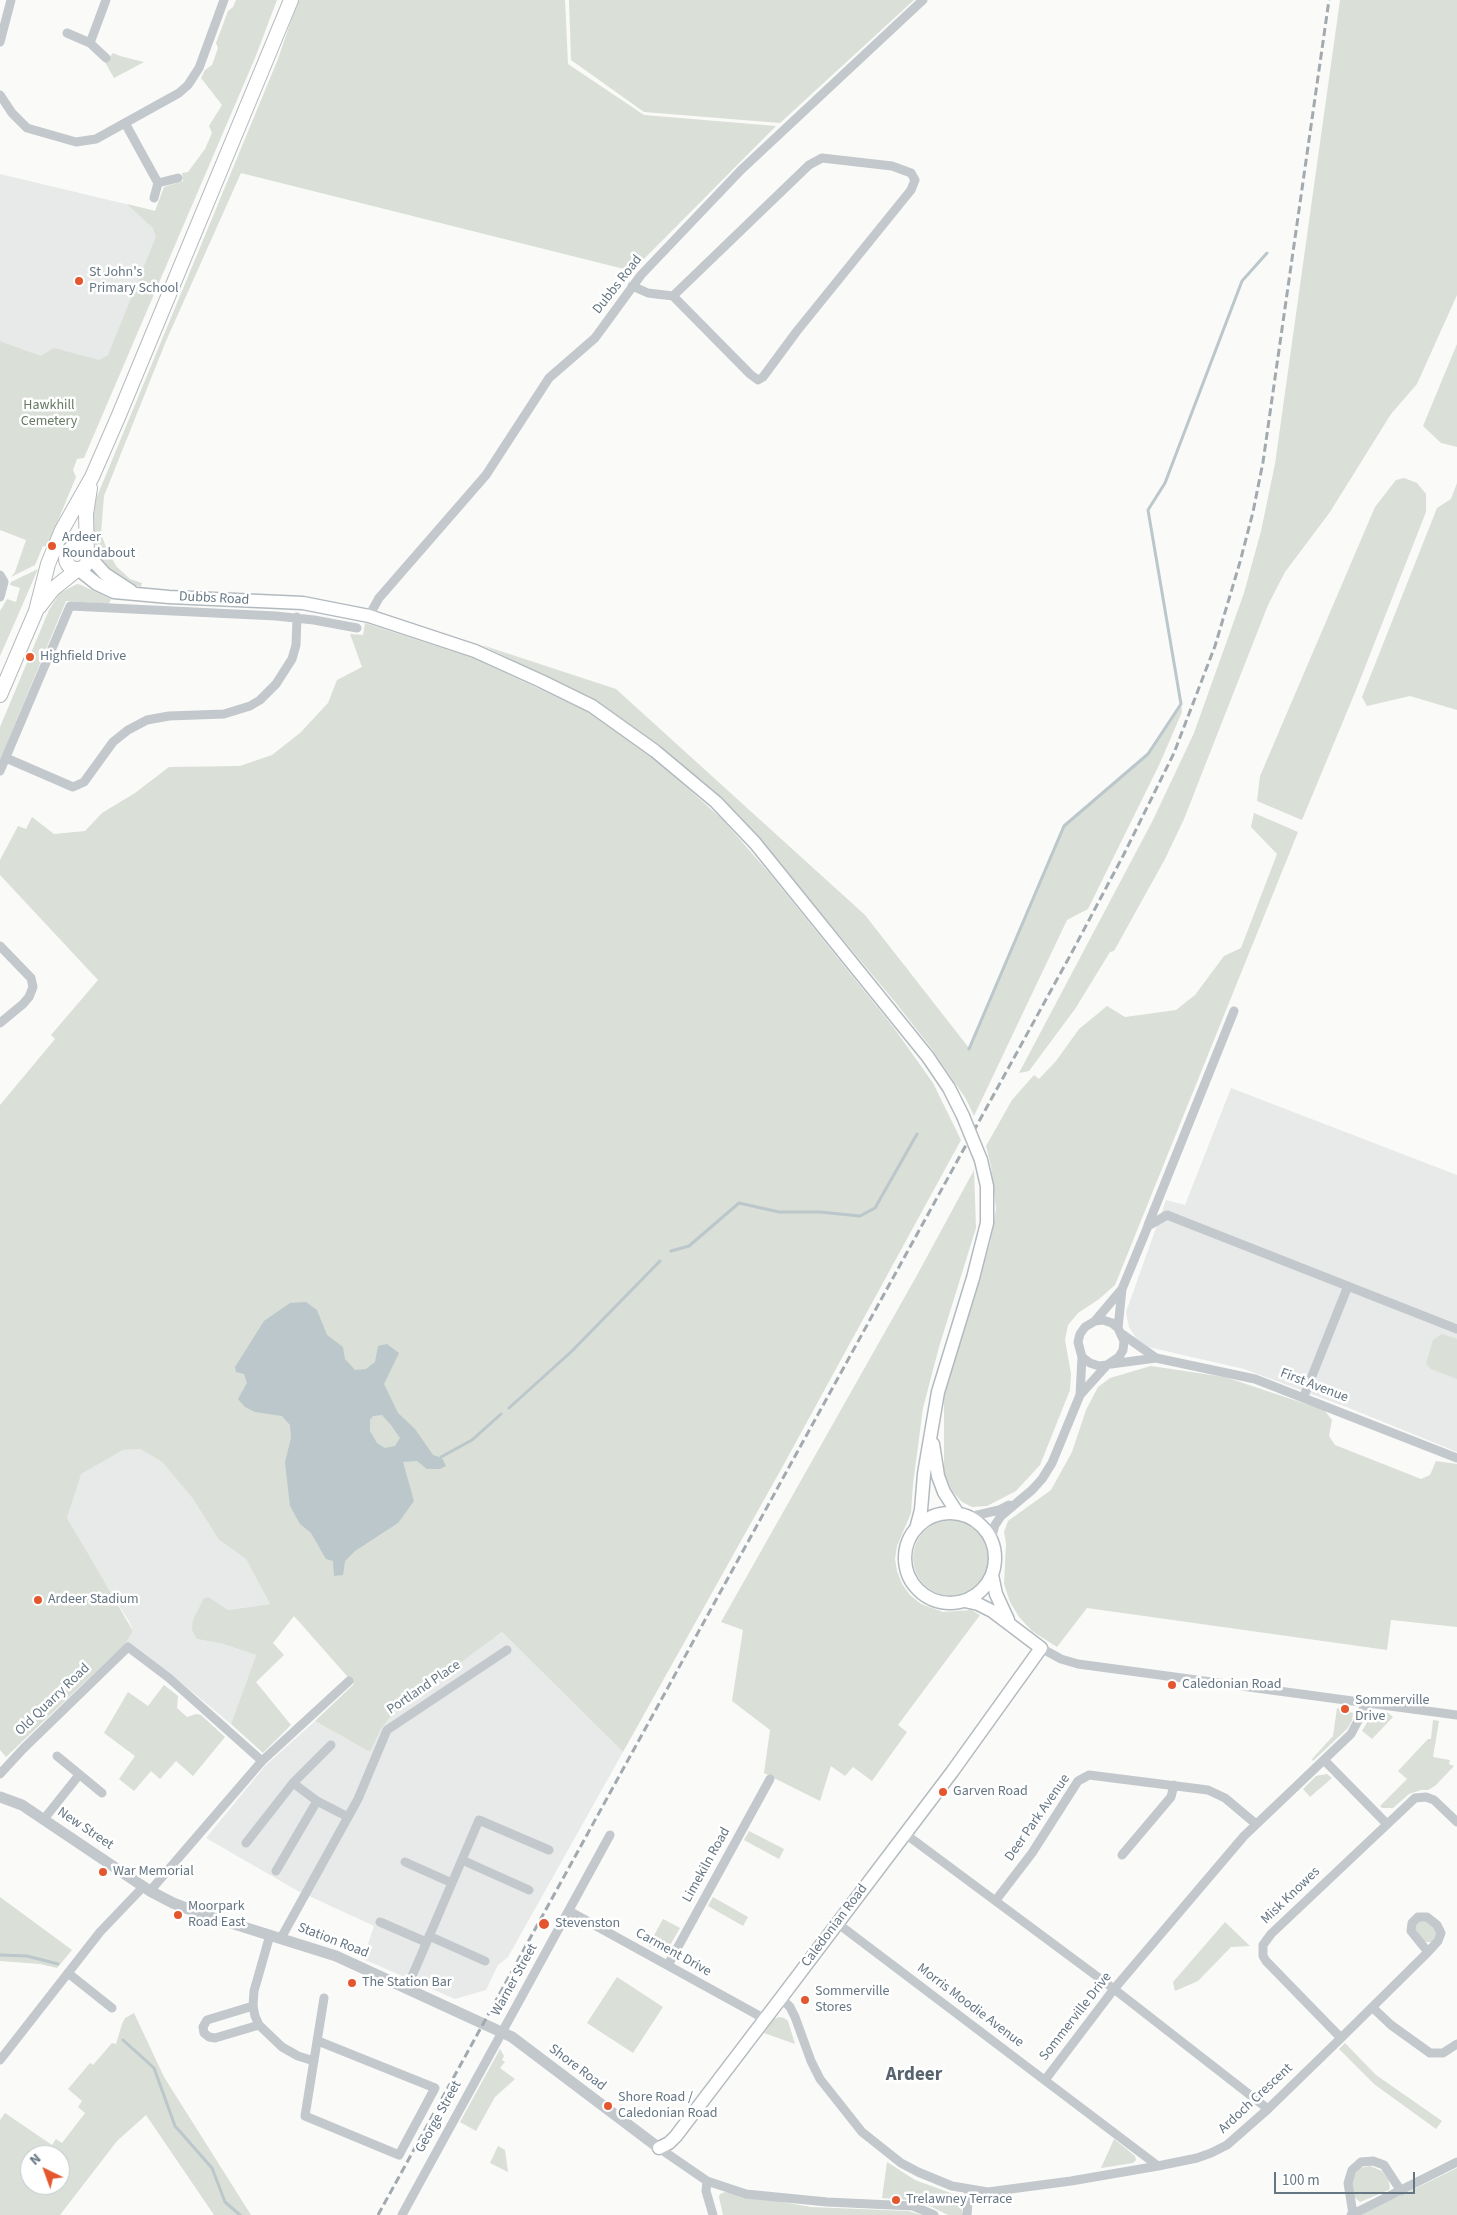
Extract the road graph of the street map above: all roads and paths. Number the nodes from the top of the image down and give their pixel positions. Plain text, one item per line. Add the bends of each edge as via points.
1 (11, 0) edge
2 (106, 0) edge
3 (224, 0) edge
4 (291, 0) edge
5 (923, 0) edge
6 (67, 33) dead end
7 (0, 42) edge
8 (90, 43) junction
9 (106, 58) dead end
10 (0, 95) edge
11 (3, 108) edge
12 (125, 123) junction
13 (178, 178) dead end
14 (158, 183) junction
15 (154, 198) dead end
16 (632, 286) junction
17 (673, 296) junction
18 (92, 477) junction
19 (79, 502) junction
20 (68, 554) junction
21 (87, 554) junction
22 (78, 569) junction
23 (0, 575) edge
24 (43, 584) junction
25 (135, 594) junction
26 (0, 597) edge
27 (36, 611) junction
28 (369, 616) junction
29 (297, 618) junction
30 (357, 628) dead end
31 (0, 695) edge
32 (6, 758) junction
33 (0, 771) edge
34 (0, 946) edge
35 (1234, 1011) dead end
36 (0, 1023) edge
37 (1148, 1226) junction
38 (1348, 1286) junction
39 (1122, 1289) junction
40 (1095, 1321) junction
41 (1457, 1329) edge
42 (1120, 1331) junction
43 (1082, 1357) junction
44 (1156, 1358) junction
45 (1109, 1365) junction
46 (1080, 1394) junction
47 (1304, 1396) junction
48 (931, 1432) junction
49 (1457, 1458) edge
50 (1018, 1500) junction
51 (964, 1515) junction
52 (916, 1529) junction
53 (991, 1539) junction
54 (992, 1576) junction
55 (965, 1601) junction
56 (1010, 1623) junction
57 (1041, 1648) junction
58 (507, 1650) dead end
59 (349, 1681) dead end
60 (1365, 1703) junction
61 (1457, 1715) edge
62 (331, 1745) dead end
63 (57, 1756) dead end
64 (1324, 1760) junction
65 (262, 1762) junction
66 (0, 1774) edge
67 (79, 1774) junction
68 (770, 1779) dead end
69 (293, 1783) junction
70 (1174, 1784) junction
71 (102, 1793) dead end
72 (0, 1796) edge
73 (317, 1801) junction
74 (348, 1817) junction
75 (44, 1819) junction
76 (1457, 1822) edge
77 (1256, 1824) junction
78 (1387, 1824) junction
79 (904, 1834) junction
80 (610, 1836) dead end
81 (246, 1843) dead end
82 (549, 1850) dead end
83 (1122, 1855) dead end
84 (462, 1860) junction
85 (405, 1862) dead end
86 (276, 1871) dead end
87 (452, 1883) junction
88 (147, 1889) junction
89 (529, 1890) dead end
90 (996, 1900) junction
91 (569, 1911) junction
92 (380, 1922) dead end
93 (837, 1923) junction
94 (276, 1936) junction
95 (427, 1939) junction
96 (1428, 1952) dead end
97 (486, 1961) dead end
98 (668, 1965) junction
99 (68, 1973) junction
100 (407, 1988) junction
101 (1114, 1989) junction
102 (324, 1998) dead end
103 (781, 1998) junction
104 (253, 2006) junction
105 (1372, 2007) junction
106 (112, 2008) dead end
107 (764, 2019) junction
108 (259, 2024) junction
109 (501, 2032) junction
110 (1341, 2038) junction
111 (318, 2041) junction
112 (1457, 2044) edge
113 (0, 2060) edge
114 (314, 2061) junction
115 (1045, 2080) junction
116 (1268, 2109) junction
117 (659, 2148) junction
118 (1457, 2162) edge
119 (1158, 2166) junction
120 (707, 2181) junction
121 (969, 2190) junction
122 (1401, 2191) junction
123 (402, 2215) edge
124 (713, 2215) edge
125 (934, 2215) edge
126 (968, 2215) edge
127 (1352, 2215) edge

1 - 7 street
2 - 8 street
3 - 12 street via 199,68 188,85
4 - 18 main road
5 - 16 street, Dubbs Road via 741,170
6 - 8 street
8 - 9 street
10 - 11 street
11 - 12 street via 27,128 76,142 96,139
12 - 14 street
13 - 14 street
14 - 15 street
16 - 17 street via 648,293
16 - 28 street, Dubbs Road via 595,338 549,378 486,474 379,598
17 - 17 street via 809,165 822,158 892,166 912,173 915,180 911,190 758,380
18 - 19 main road
18 - 21 main road via 86,514
19 - 20 main road
19 - 24 main road via 48,564
20 - 21 main road via 79,548
20 - 22 main road via 68,565
20 - 24 main road
21 - 22 main road via 86,564
21 - 25 main road via 105,574
22 - 25 main road via 105,589
22 - 27 main road via 53,589
23 - 26 street via 4,582
24 - 27 main road
25 - 28 main road via 302,603
27 - 31 main road
28 - 48 main road, bridge via 475,652 541,680 592,706 655,751 716,802 755,843 928,1057 963,1116 981,1160 987,1186 987,1223 938,1392
29 - 30 street, Dubbs Road
29 - 32 street via 292,659 276,684 250,706 224,714 147,720 114,742 84,782 73,787
29 - 32 street, Dubbs Road via 70,606
32 - 33 street
34 - 36 street via 30,978 33,987 23,1004
35 - 37 street
37 - 38 street via 1167,1215 1178,1218
37 - 39 street
38 - 41 street
38 - 47 street
39 - 40 street
39 - 42 street
40 - 42 street via 1112,1323
40 - 43 street via 1080,1334 1078,1342
42 - 44 street, First Avenue
42 - 45 street via 1123,1350
43 - 45 street via 1099,1366
43 - 46 street
44 - 45 street, First Avenue
44 - 47 street, First Avenue via 1255,1379
45 - 46 street
46 - 50 street via 1052,1463 1032,1490
47 - 49 street, First Avenue
48 - 51 main road via 944,1492
48 - 52 main road via 922,1510
50 - 51 street via 999,1510
50 - 53 street via 995,1525
51 - 52 main road via 935,1516
51 - 53 main road via 982,1526
52 - 55 main road via 908,1542 905,1556 913,1584 923,1595 936,1601 951,1604
53 - 54 main road via 995,1557
54 - 55 main road via 986,1586
54 - 56 main road via 1000,1606
55 - 56 main road via 978,1604
56 - 57 main road
57 - 60 street via 1061,1660 1078,1664
57 - 79 main road, Caledonian Road
58 - 74 street, Portland Place via 387,1730
59 - 65 street
60 - 61 street
60 - 64 street, Sommerville Drive via 1354,1729
62 - 69 street
63 - 67 street
64 - 77 street, Sommerville Drive
64 - 78 street
65 - 66 street, Old Quarry Road via 169,1678 128,1647
65 - 88 street
67 - 71 street
67 - 75 street
68 - 98 street, Limekiln Road
69 - 73 street
69 - 81 street
70 - 77 street, Deer Park Avenue via 1217,1793
70 - 83 street via 1171,1797
70 - 90 street, Deer Park Avenue via 1093,1775 1082,1778
72 - 75 street, New Street
73 - 74 street
73 - 86 street
74 - 94 street, Portland Place
75 - 88 street, New Street
76 - 78 street, Misk Knowes via 1434,1800 1420,1797 1410,1801
77 - 101 street, Sommerville Drive
78 - 110 street, Misk Knowes via 1263,1945 1266,1961
79 - 90 street
79 - 93 main road, Caledonian Road
80 - 91 street, Warner Street
82 - 84 street via 479,1820
84 - 87 street
84 - 89 street
85 - 87 street
87 - 95 street
88 - 94 street, Station Road via 199,1913
88 - 99 street via 100,1932
90 - 101 street
91 - 98 street, Carment Drive
91 - 109 street, Warner Street
92 - 95 street
93 - 103 main road, Caledonian Road
93 - 115 street, Morris Moodie Avenue
94 - 100 street, Station Road via 336,1956
94 - 104 street, Portland Place via 254,1991
95 - 97 street
95 - 100 street
96 - 105 street, Ardoch Crescent
98 - 107 street, Carment Drive
99 - 106 street
99 - 113 street
100 - 109 street, Station Road
101 - 115 street, Sommerville Drive
101 - 116 street
102 - 111 street
103 - 107 main road, Caledonian Road
103 - 121 street, Ardoch Crescent via 795,2017 820,2079 862,2132 901,2163 934,2180
104 - 108 street
104 - 108 street via 207,2020 204,2033 215,2038
105 - 110 street, Ardoch Crescent
105 - 112 street via 1391,2026 1430,2053 1443,2053
107 - 117 main road, Caledonian Road via 676,2136
108 - 114 street via 275,2042
109 - 117 street, Shore Road
109 - 123 street, George Street
110 - 116 street, Ardoch Crescent
111 - 114 street
111 - 114 street via 435,2088 399,2154 305,2116
115 - 119 street, Morris Moodie Avenue
116 - 119 street, Ardoch Crescent via 1227,2145 1211,2154
117 - 120 street, Shore Road
118 - 122 street
119 - 121 street, Ardoch Crescent via 988,2192
120 - 124 street via 706,2191
120 - 125 street, Shore Road via 746,2194 913,2206
121 - 126 street
122 - 127 street
122 - 127 street via 1384,2166 1373,2161 1361,2162 1349,2175

